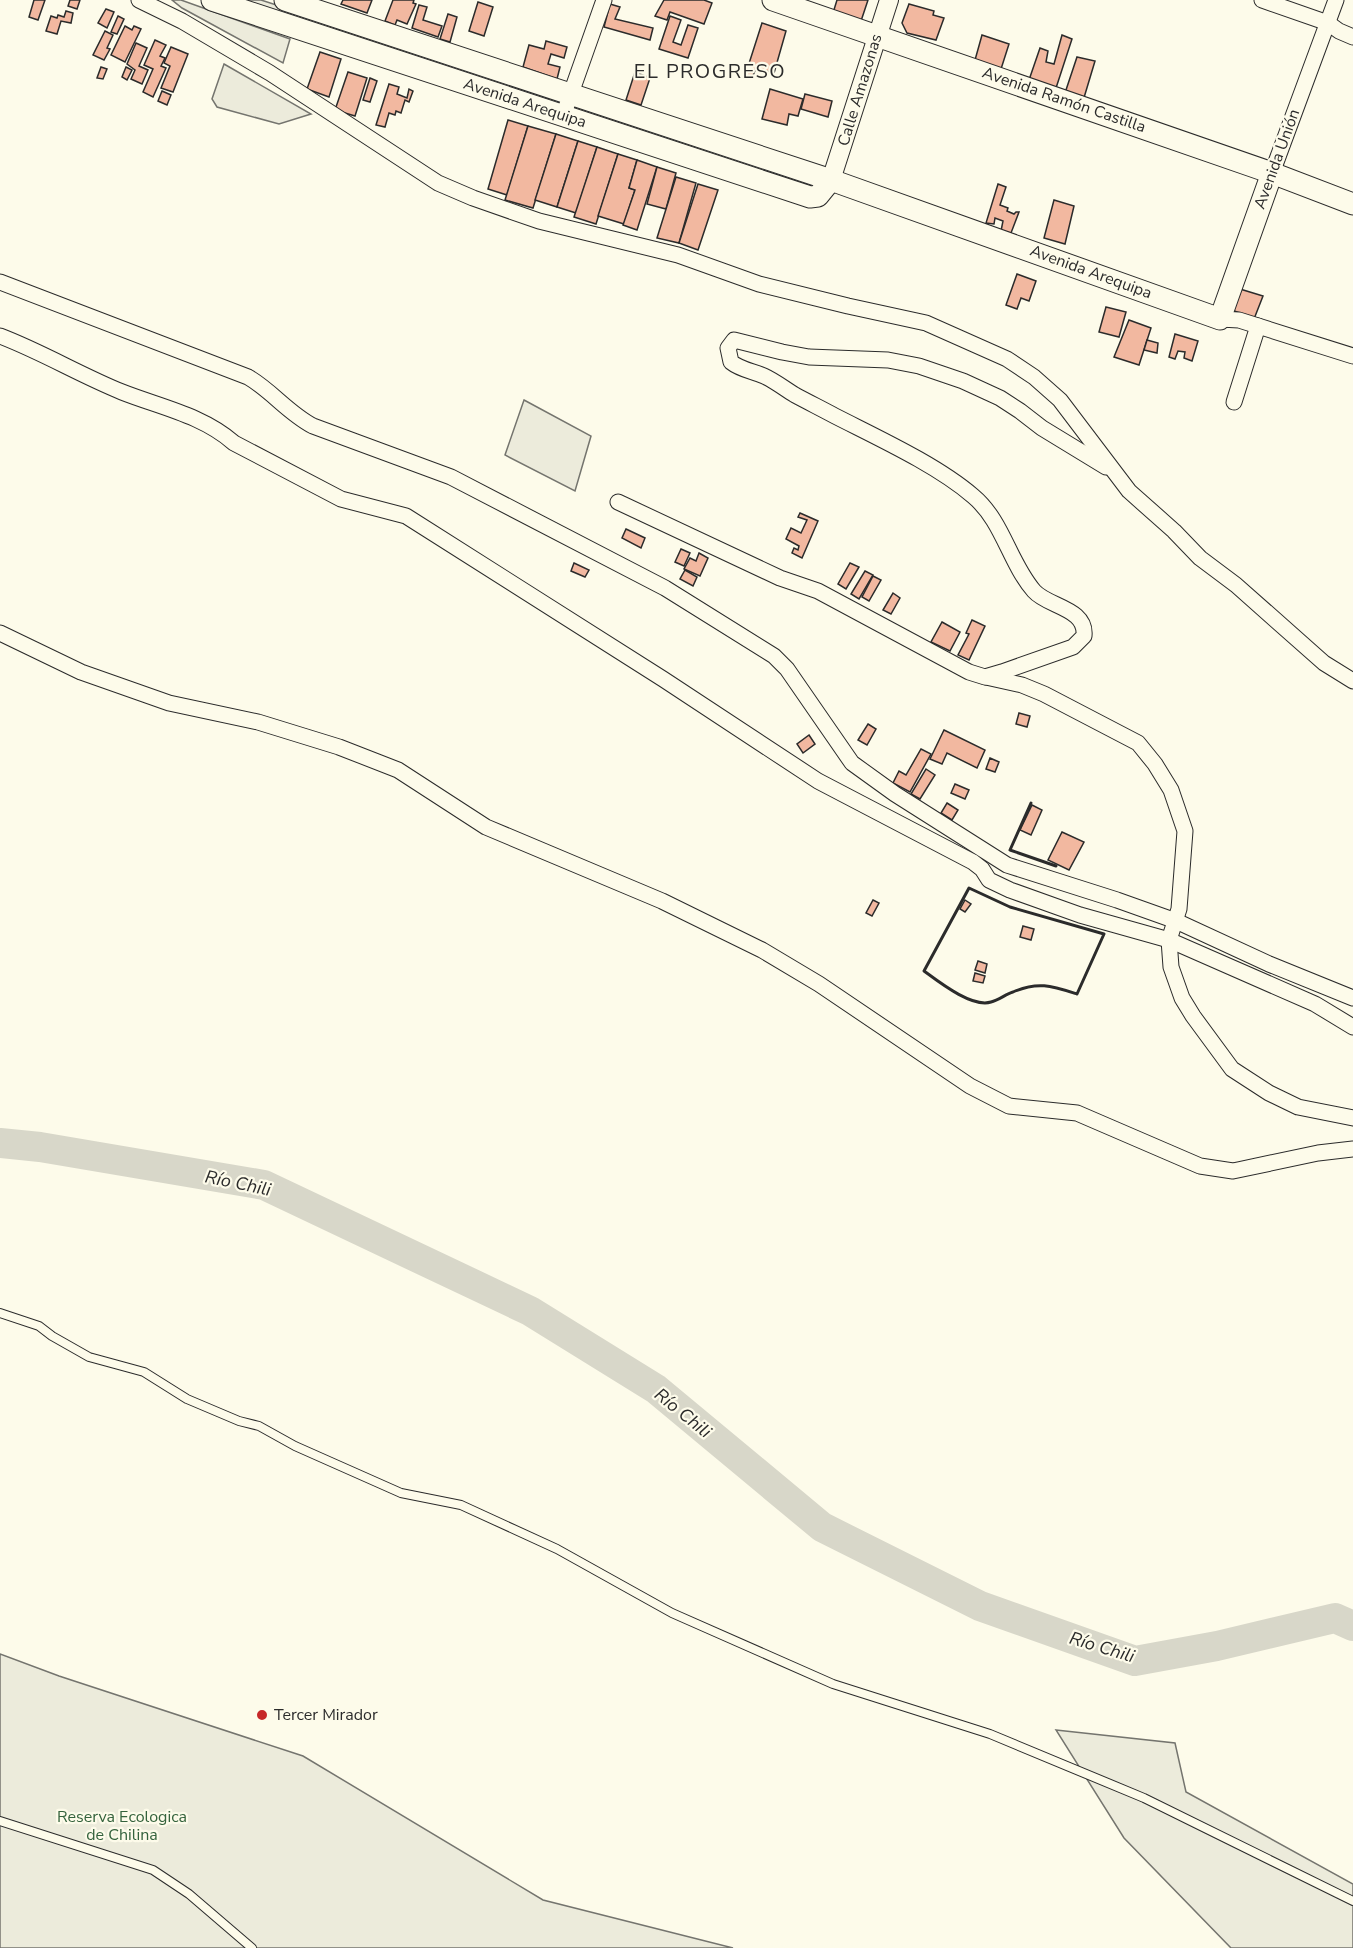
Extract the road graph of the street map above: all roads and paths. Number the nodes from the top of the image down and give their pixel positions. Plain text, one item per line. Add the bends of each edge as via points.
1 (139, 0) edge
2 (212, 0) edge
3 (285, 0) edge
4 (604, 0) edge
5 (773, 0) edge
6 (889, 0) edge
7 (1262, 0) edge
8 (1336, 0) edge
9 (321, 6) edge
10 (1328, 23) junction
11 (312, 33) junction
12 (876, 36) junction
13 (1353, 37) edge
14 (571, 94) junction
15 (564, 116) junction
16 (1272, 173) junction
17 (831, 180) junction
18 (1353, 204) edge
19 (0, 282) edge
20 (1220, 319) junction
21 (1258, 326) junction
22 (0, 336) edge
23 (1353, 356) edge
24 (1234, 402) dead end
25 (1116, 473) junction
26 (618, 502) dead end
27 (0, 633) edge
28 (985, 677) junction
29 (1353, 681) edge
30 (1176, 921) junction
31 (1169, 940) junction
32 (1353, 998) edge
33 (1353, 1027) edge
34 (1353, 1118) edge
35 (1353, 1149) edge
36 (0, 1313) edge
37 (0, 1821) edge
38 (1353, 1901) edge
39 (252, 1948) edge

1 - 25 street via 260,67 438,183 464,194 539,221 678,255 759,284 926,323 1006,359 1060,400
2 - 11 main road, Avenida Arequipa
3 - 9 main road, Avenida Arequipa
4 - 14 street
5 - 12 main road, Avenida Ramón Castilla
6 - 12 street, Calle Amazonas
7 - 10 street
8 - 10 street, Avenida Unión
9 - 11 street
9 - 14 main road, Avenida Arequipa
10 - 13 street
10 - 16 street, Avenida Unión
11 - 15 main road, Avenida Arequipa
12 - 16 main road, Avenida Ramón Castilla
12 - 17 street, Calle Amazonas
14 - 15 street
14 - 17 main road, Avenida Arequipa
15 - 17 main road, Avenida Arequipa via 810,197 818,195
16 - 18 main road, Avenida Ramón Castilla
16 - 20 main road, Avenida Unión
17 - 20 main road, Avenida Arequipa
19 - 30 street via 234,371 269,391 298,418 451,477 665,588 774,656 852,763 895,794 1007,865
20 - 21 street, Avenida Arequipa
21 - 23 street, Avenida Arequipa
21 - 24 street
22 - 31 street via 121,391 181,412 341,499 406,516 818,781 973,862 989,880 1080,915
25 - 28 street via 1000,398 919,366 888,360 809,357 734,340 728,348 730,362 739,368 763,375 887,442 973,495 991,516 1033,590 1076,615 1082,623 1084,636 1073,647
25 - 29 street via 1129,491 1200,558 1324,663
26 - 28 street via 780,578 818,591
27 - 35 street via 81,672 169,703 258,722 398,770 486,827 662,901 762,950 970,1086 1009,1106 1077,1113 1200,1166 1233,1171
28 - 30 street via 1044,694 1138,743 1149,757 1171,790 1185,831
30 - 31 street
30 - 32 street
31 - 33 street via 1315,1004
31 - 34 street via 1171,967 1182,998 1232,1069 1298,1107
36 - 38 lane via 39,1326 89,1357 144,1372 187,1399 259,1426 401,1492 461,1505 557,1549 672,1613 833,1684 990,1734 1144,1798
37 - 39 lane via 153,1870 189,1894

